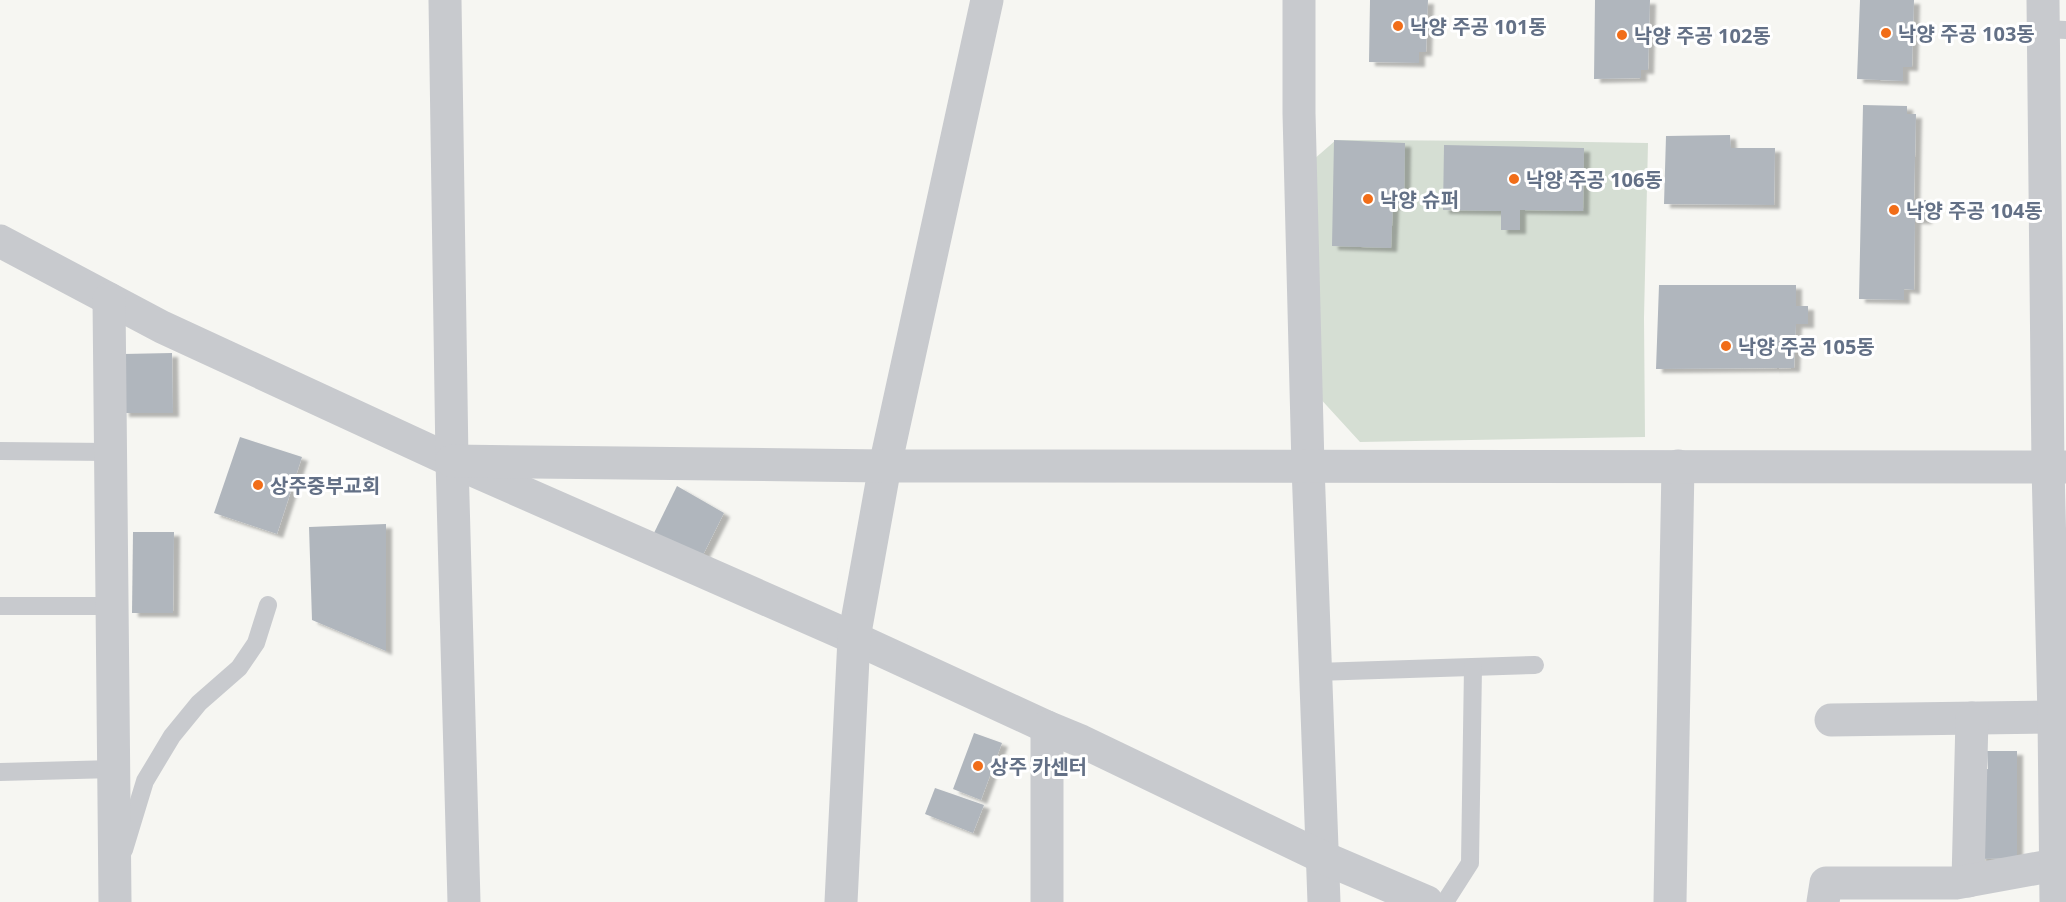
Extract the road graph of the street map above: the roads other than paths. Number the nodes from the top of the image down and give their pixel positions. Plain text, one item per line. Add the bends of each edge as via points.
1 (445, 0) edge
2 (987, 0) edge
3 (1299, 0) edge
4 (2051, 20) edge
5 (0, 241) edge
6 (109, 299) junction
7 (0, 451) edge
8 (110, 452) junction
9 (453, 461) junction
10 (885, 466) junction
11 (1308, 466) junction
12 (1678, 466) junction
13 (2057, 467) edge
14 (2058, 539) edge
15 (0, 606) edge
16 (112, 606) junction
17 (268, 606) dead end
18 (854, 638) junction
19 (1534, 665) dead end
20 (1473, 667) junction
21 (1316, 672) junction
22 (2055, 717) junction
23 (1972, 718) junction
24 (1830, 720) dead end
25 (1047, 727) junction
26 (114, 769) junction
27 (0, 772) edge
28 (2058, 851) edge
29 (1324, 858) junction
30 (1968, 881) junction
31 (115, 891) edge
32 (464, 902) edge
33 (841, 902) edge
34 (1047, 902) edge
35 (1324, 902) edge
36 (1427, 902) edge
37 (1445, 902) edge
38 (1670, 902) edge
39 (1823, 902) edge
40 (2056, 902) edge

1 - 9 street
2 - 10 street
3 - 11 street
4 - 13 street
5 - 6 street
6 - 8 street
6 - 9 street
7 - 8 lane
8 - 16 street
9 - 10 street
9 - 18 street
9 - 32 street
10 - 11 street
10 - 18 street
11 - 12 street
11 - 21 street
12 - 13 street
12 - 38 street
13 - 14 street
14 - 22 street
15 - 16 lane
16 - 26 street
17 - 31 lane via 256,643 239,668 199,703 172,736 145,781
18 - 25 street
18 - 33 street
19 - 20 lane
20 - 21 lane
20 - 37 lane via 1470,863
21 - 29 street
22 - 23 street
22 - 28 street
23 - 24 street
23 - 30 street
25 - 29 street
25 - 34 street
26 - 27 lane
26 - 31 street
28 - 30 street
28 - 40 street
29 - 35 street
29 - 36 street
30 - 39 street via 1826,883

